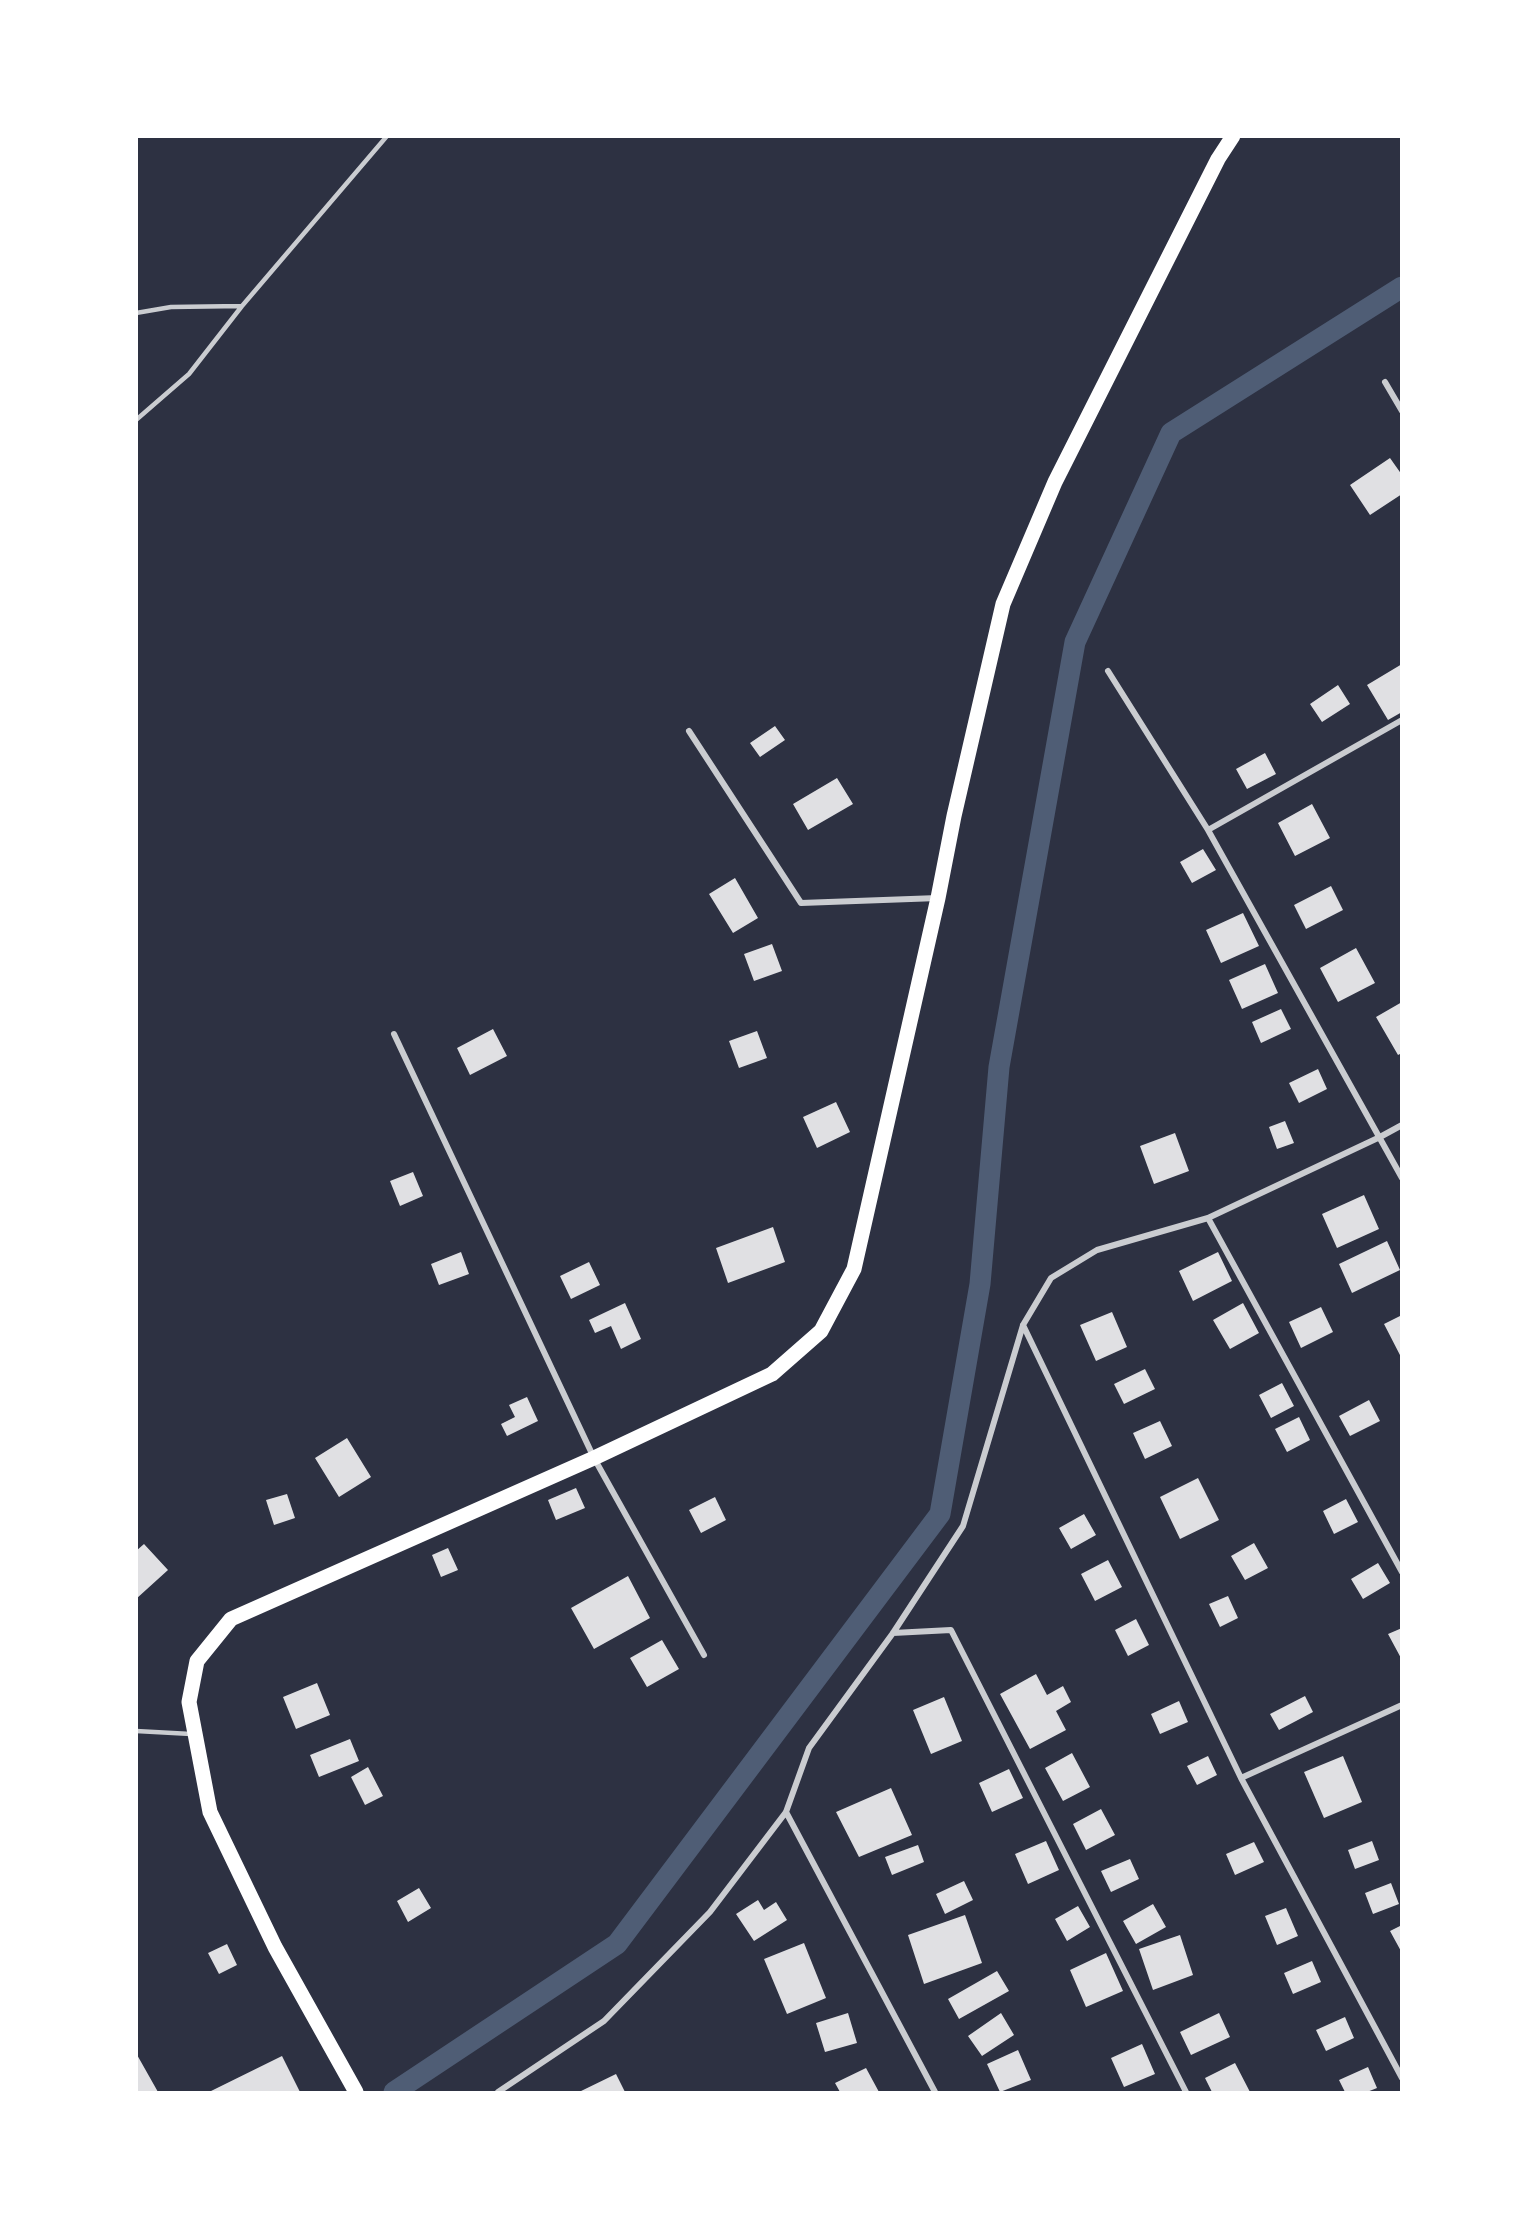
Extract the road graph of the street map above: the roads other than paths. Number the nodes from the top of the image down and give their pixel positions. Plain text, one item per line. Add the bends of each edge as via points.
1 (387, 136) edge
2 (1233, 136) edge
3 (242, 306) junction
4 (136, 313) edge
5 (1385, 381) dead end
6 (1401, 411) edge
7 (136, 420) edge
8 (1108, 671) dead end
9 (1401, 720) edge
10 (689, 731) dead end
11 (1208, 830) junction
12 (938, 898) junction
13 (394, 1034) dead end
14 (1401, 1125) edge
15 (1380, 1137) junction
16 (1401, 1178) edge
17 (1208, 1218) junction
18 (1023, 1325) junction
19 (594, 1458) junction
20 (1401, 1572) edge
21 (893, 1633) junction
22 (704, 1655) dead end
23 (1401, 1706) edge
24 (136, 1731) edge
25 (194, 1734) junction
26 (1241, 1778) junction
27 (786, 1812) junction
28 (1401, 2078) edge
29 (356, 2092) edge
30 (498, 2092) edge
31 (935, 2092) edge
32 (1186, 2092) edge

1 - 3 lane
2 - 12 main road via 1055,482 1003,604
3 - 4 lane via 171,307
3 - 7 lane via 189,374
5 - 6 street
8 - 11 street
9 - 11 street
10 - 12 street via 801,903
11 - 15 street
12 - 19 main road via 854,1269 821,1331 772,1374
13 - 19 street
14 - 15 street
15 - 16 street
15 - 17 street
17 - 18 street via 1097,1250 1051,1278
17 - 20 street
18 - 21 street via 963,1526
18 - 26 street
19 - 22 street
19 - 25 main road via 231,1619 197,1661 189,1702
21 - 27 street via 809,1748
21 - 32 street via 951,1630
23 - 26 street
24 - 25 lane
25 - 29 main road via 210,1812 274,1947
26 - 28 street
27 - 30 street via 710,1912 604,2021
27 - 31 street

